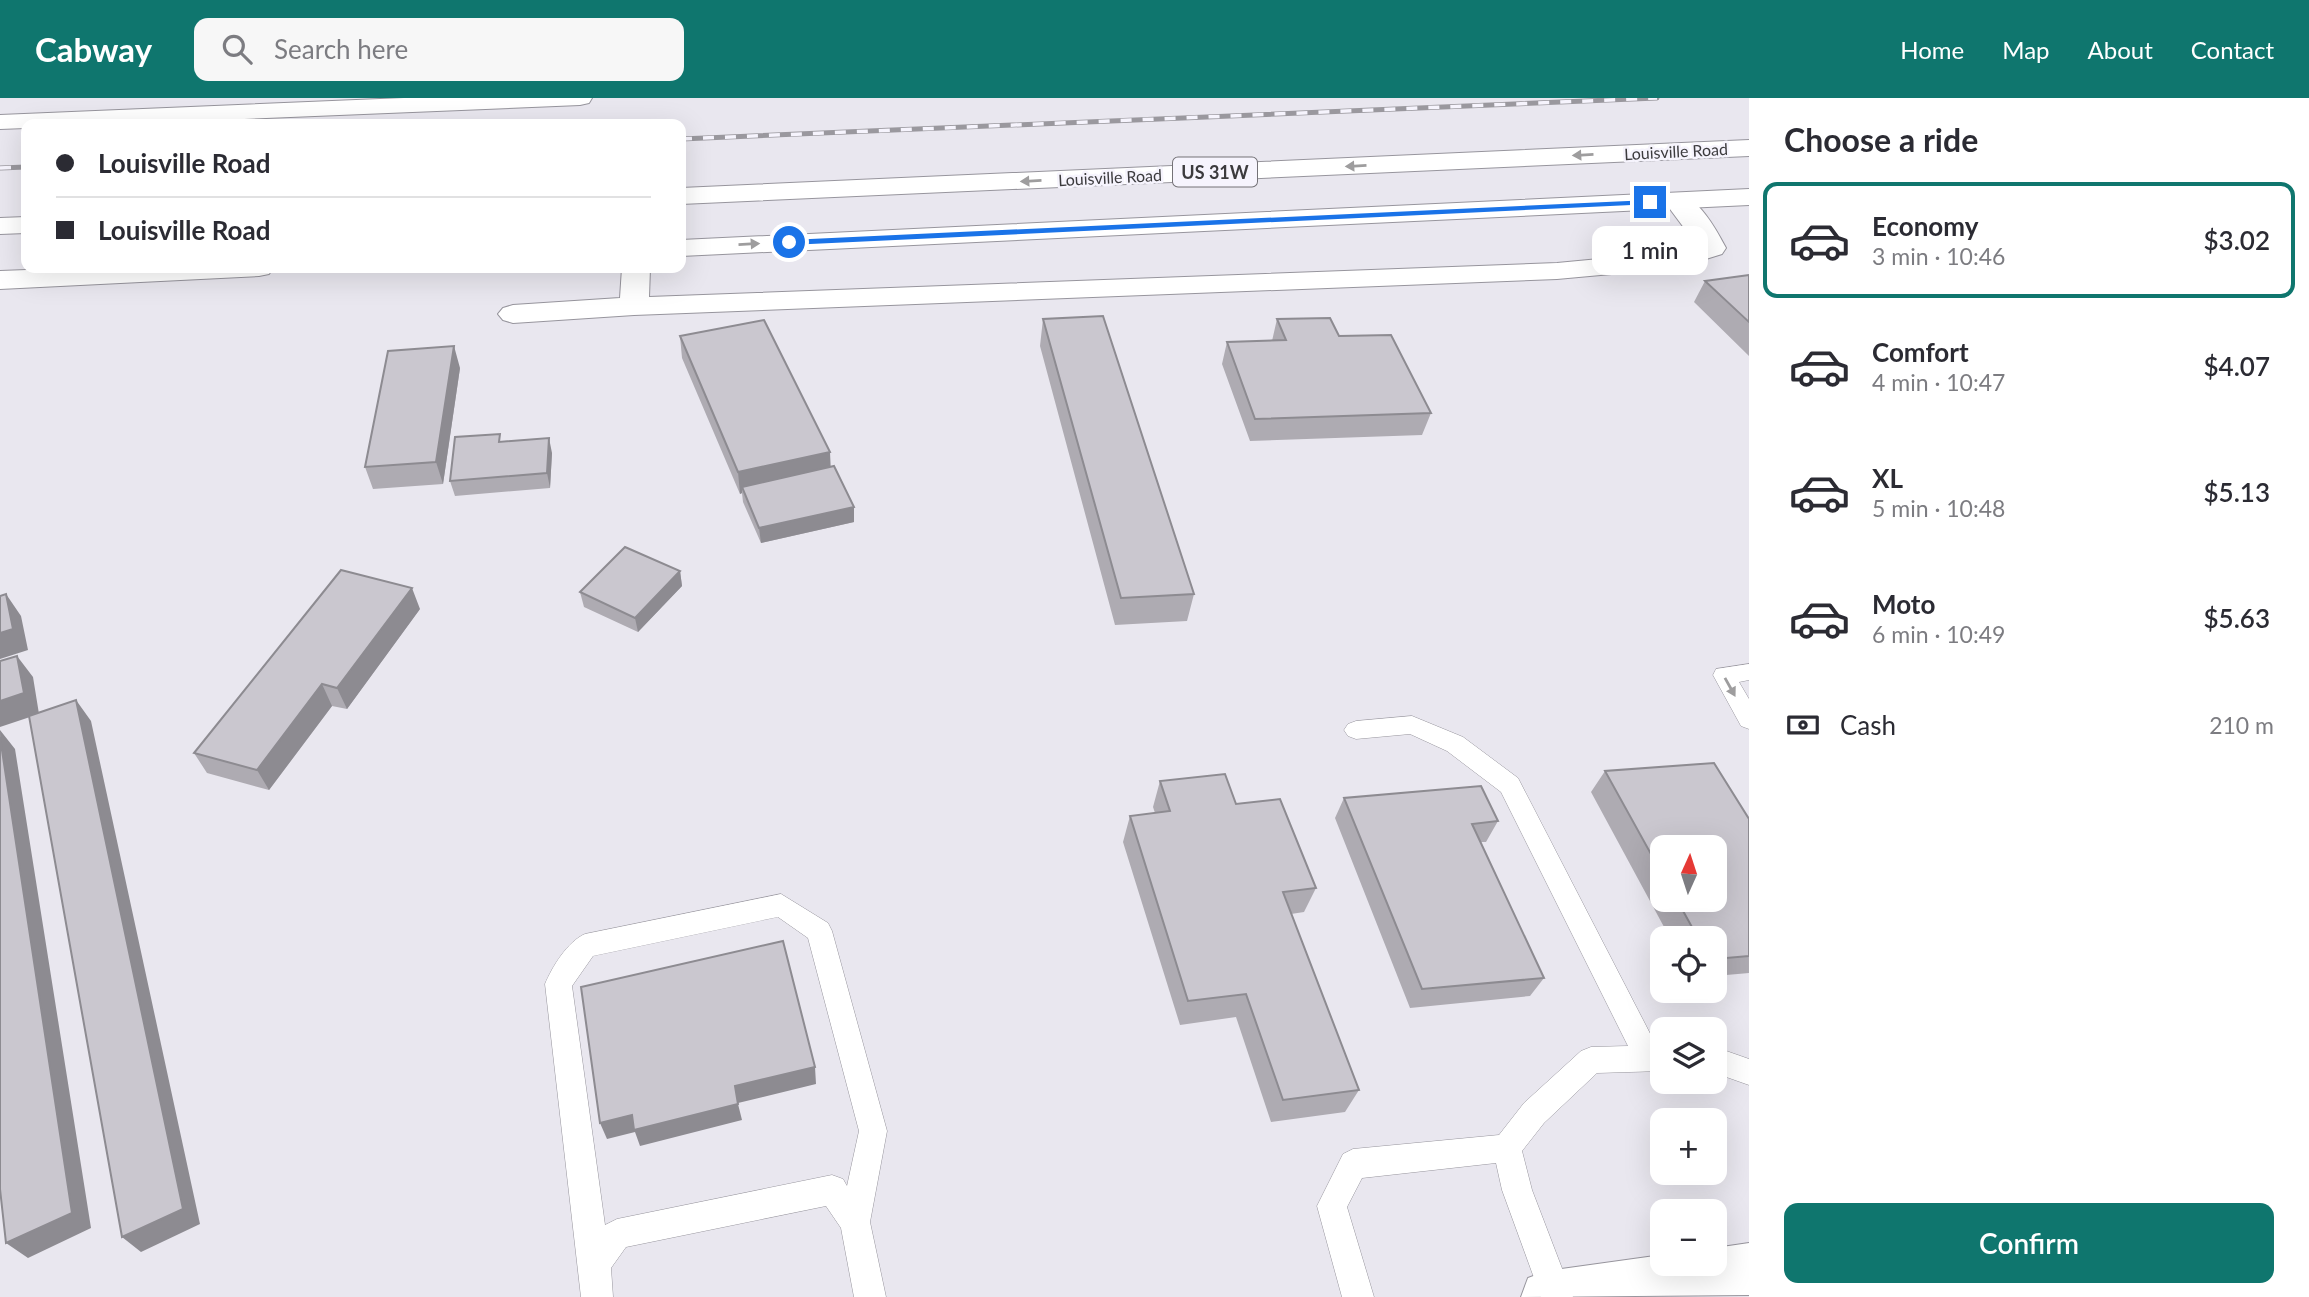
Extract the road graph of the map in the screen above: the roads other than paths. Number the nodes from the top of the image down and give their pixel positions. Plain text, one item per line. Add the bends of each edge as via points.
1 (580, 98) edge
2 (72, 119) edge
3 (21, 121) edge
4 (0, 122) edge
5 (1749, 148) edge
6 (686, 196) edge
7 (1749, 197) edge
8 (1677, 201) junction
9 (21, 225) edge
10 (0, 226) edge
11 (686, 247) edge
12 (151, 273) edge
13 (636, 273) edge
14 (0, 280) edge
15 (634, 306) junction
16 (513, 314) dead end
17 (1749, 672) edge
18 (1749, 720) edge
19 (1356, 730) dead end
20 (1650, 1049) edge
21 (1650, 1058) edge
22 (1727, 1064) edge
23 (1749, 1072) edge
24 (1507, 1148) junction
25 (855, 1222) junction
26 (595, 1264) junction
27 (1749, 1269) edge
28 (597, 1297) edge
29 (870, 1297) edge
30 (1358, 1297) edge
31 (1553, 1297) edge

1 - 2 main road
3 - 4 main road
5 -> 6 main road, Louisville Road / US 31W
7 - 8 main road
11 -> 8 main road
8 - 15 main road via 1712,248 1677,260 1557,271
9 - 10 main road
12 - 14 main road
13 - 15 main road
15 - 16 main road
17 -> 18 lane via 1724,675
19 - 20 lane via 1412,725 1455,744 1510,785
21 - 24 lane via 1591,1060 1534,1113
22 - 23 lane
24 - 30 lane via 1353,1164 1332,1206
24 - 31 lane
25 - 26 lane via 832,1190 617,1234
25 - 26 lane via 873,1131 819,931 781,905 585,946 558,984
25 - 29 lane
26 - 28 lane
27 - 31 main road

